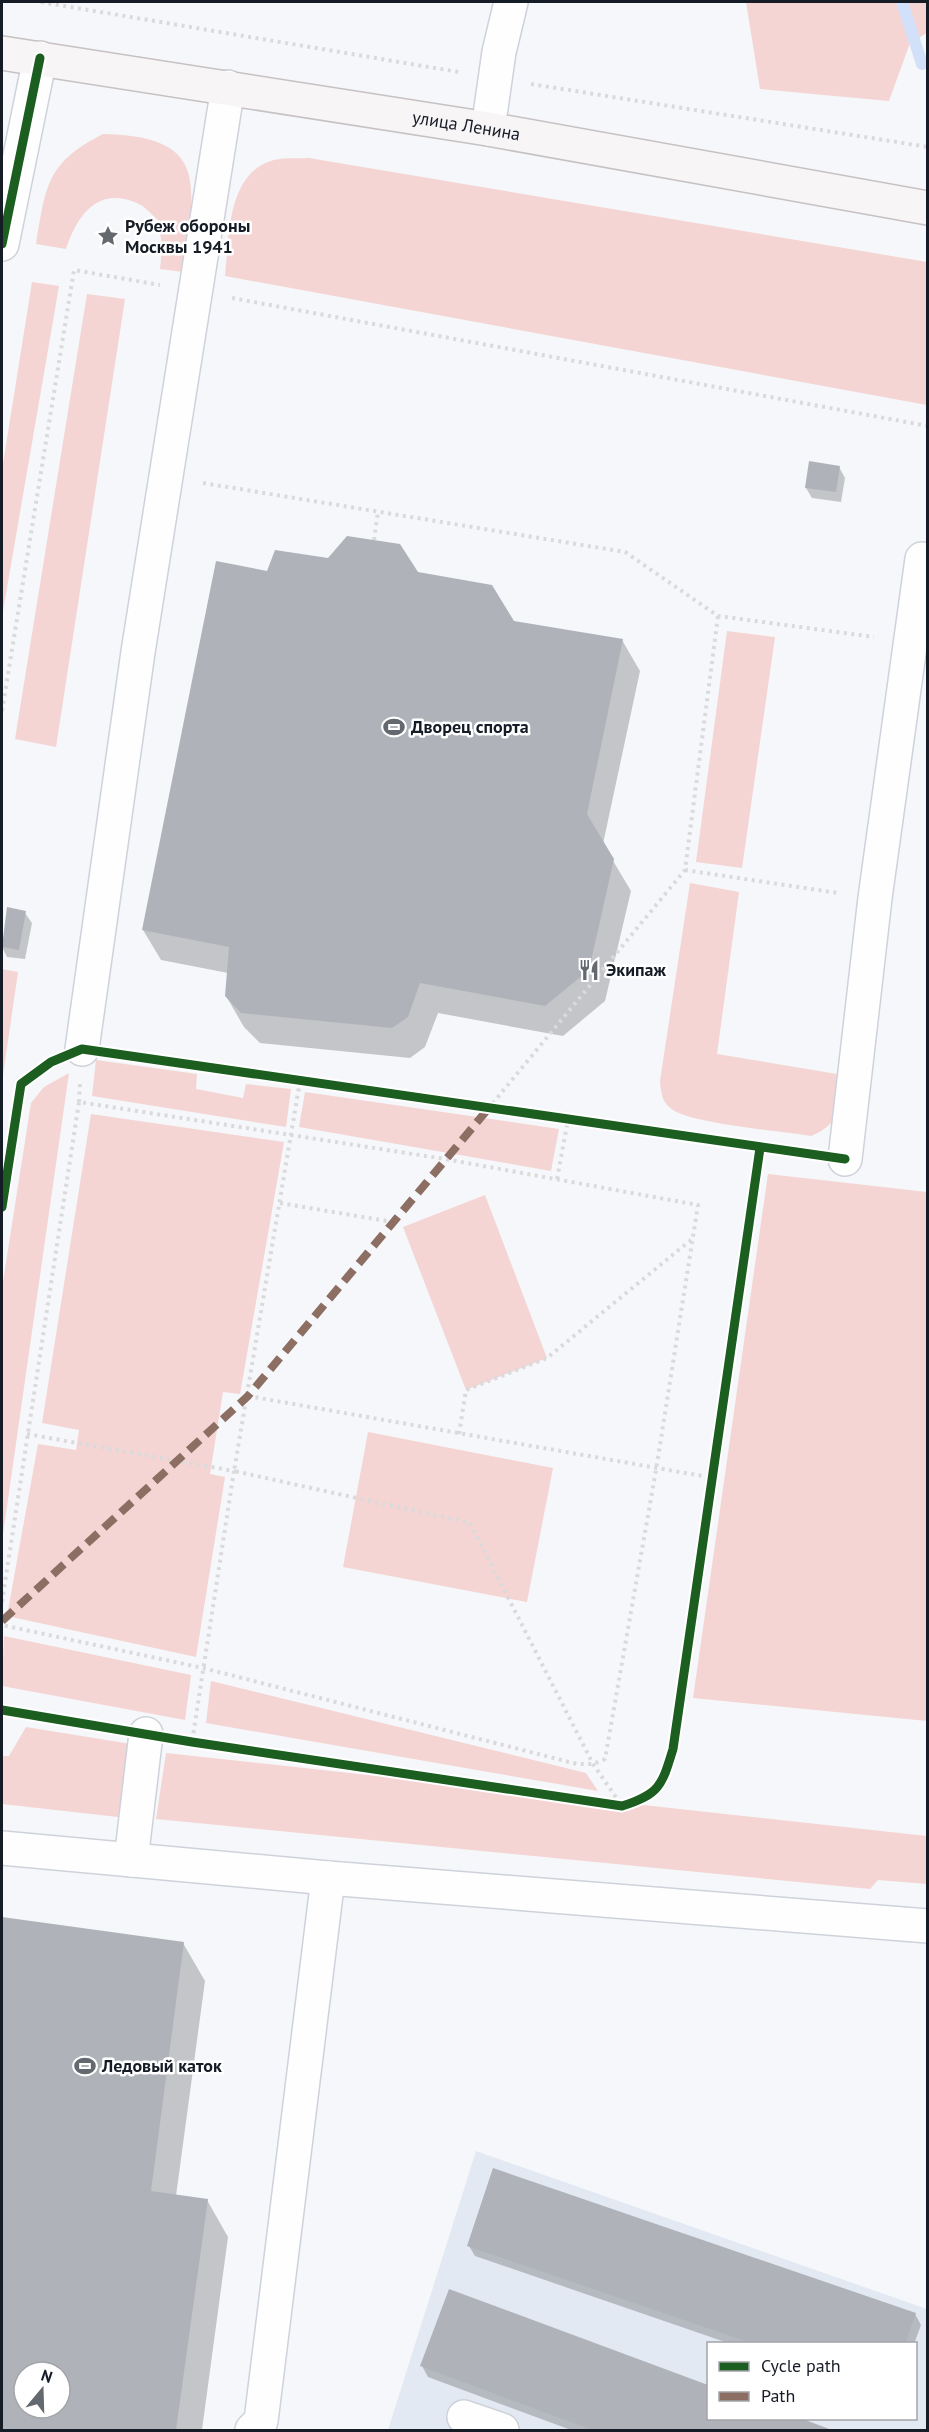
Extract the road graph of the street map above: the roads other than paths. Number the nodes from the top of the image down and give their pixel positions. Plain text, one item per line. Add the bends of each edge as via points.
1 (511, 2) edge
2 (2, 53) edge
3 (40, 58) junction
4 (228, 87) junction
5 (488, 129) junction
6 (927, 208) edge
7 (2, 244) edge
8 (927, 560) edge
9 (82, 1049) dead end
10 (845, 1159) dead end
11 (146, 1734) road end
12 (2, 1848) edge
13 (131, 1860) junction
14 (328, 1878) junction
15 (927, 1926) edge
16 (464, 2417) dead end
17 (252, 2430) edge
18 (502, 2430) edge

1 - 5 street
2 - 3 main road, улица Ленина
3 - 4 main road, улица Ленина
3 - 7 street
4 - 5 main road, улица Ленина
4 - 9 street via 138,652
5 - 6 main road, улица Ленина
8 - 10 street via 922,559 910,642
11 - 13 street
12 - 13 street
13 - 14 street
14 - 15 street
14 - 17 street via 261,2421
16 - 18 street

